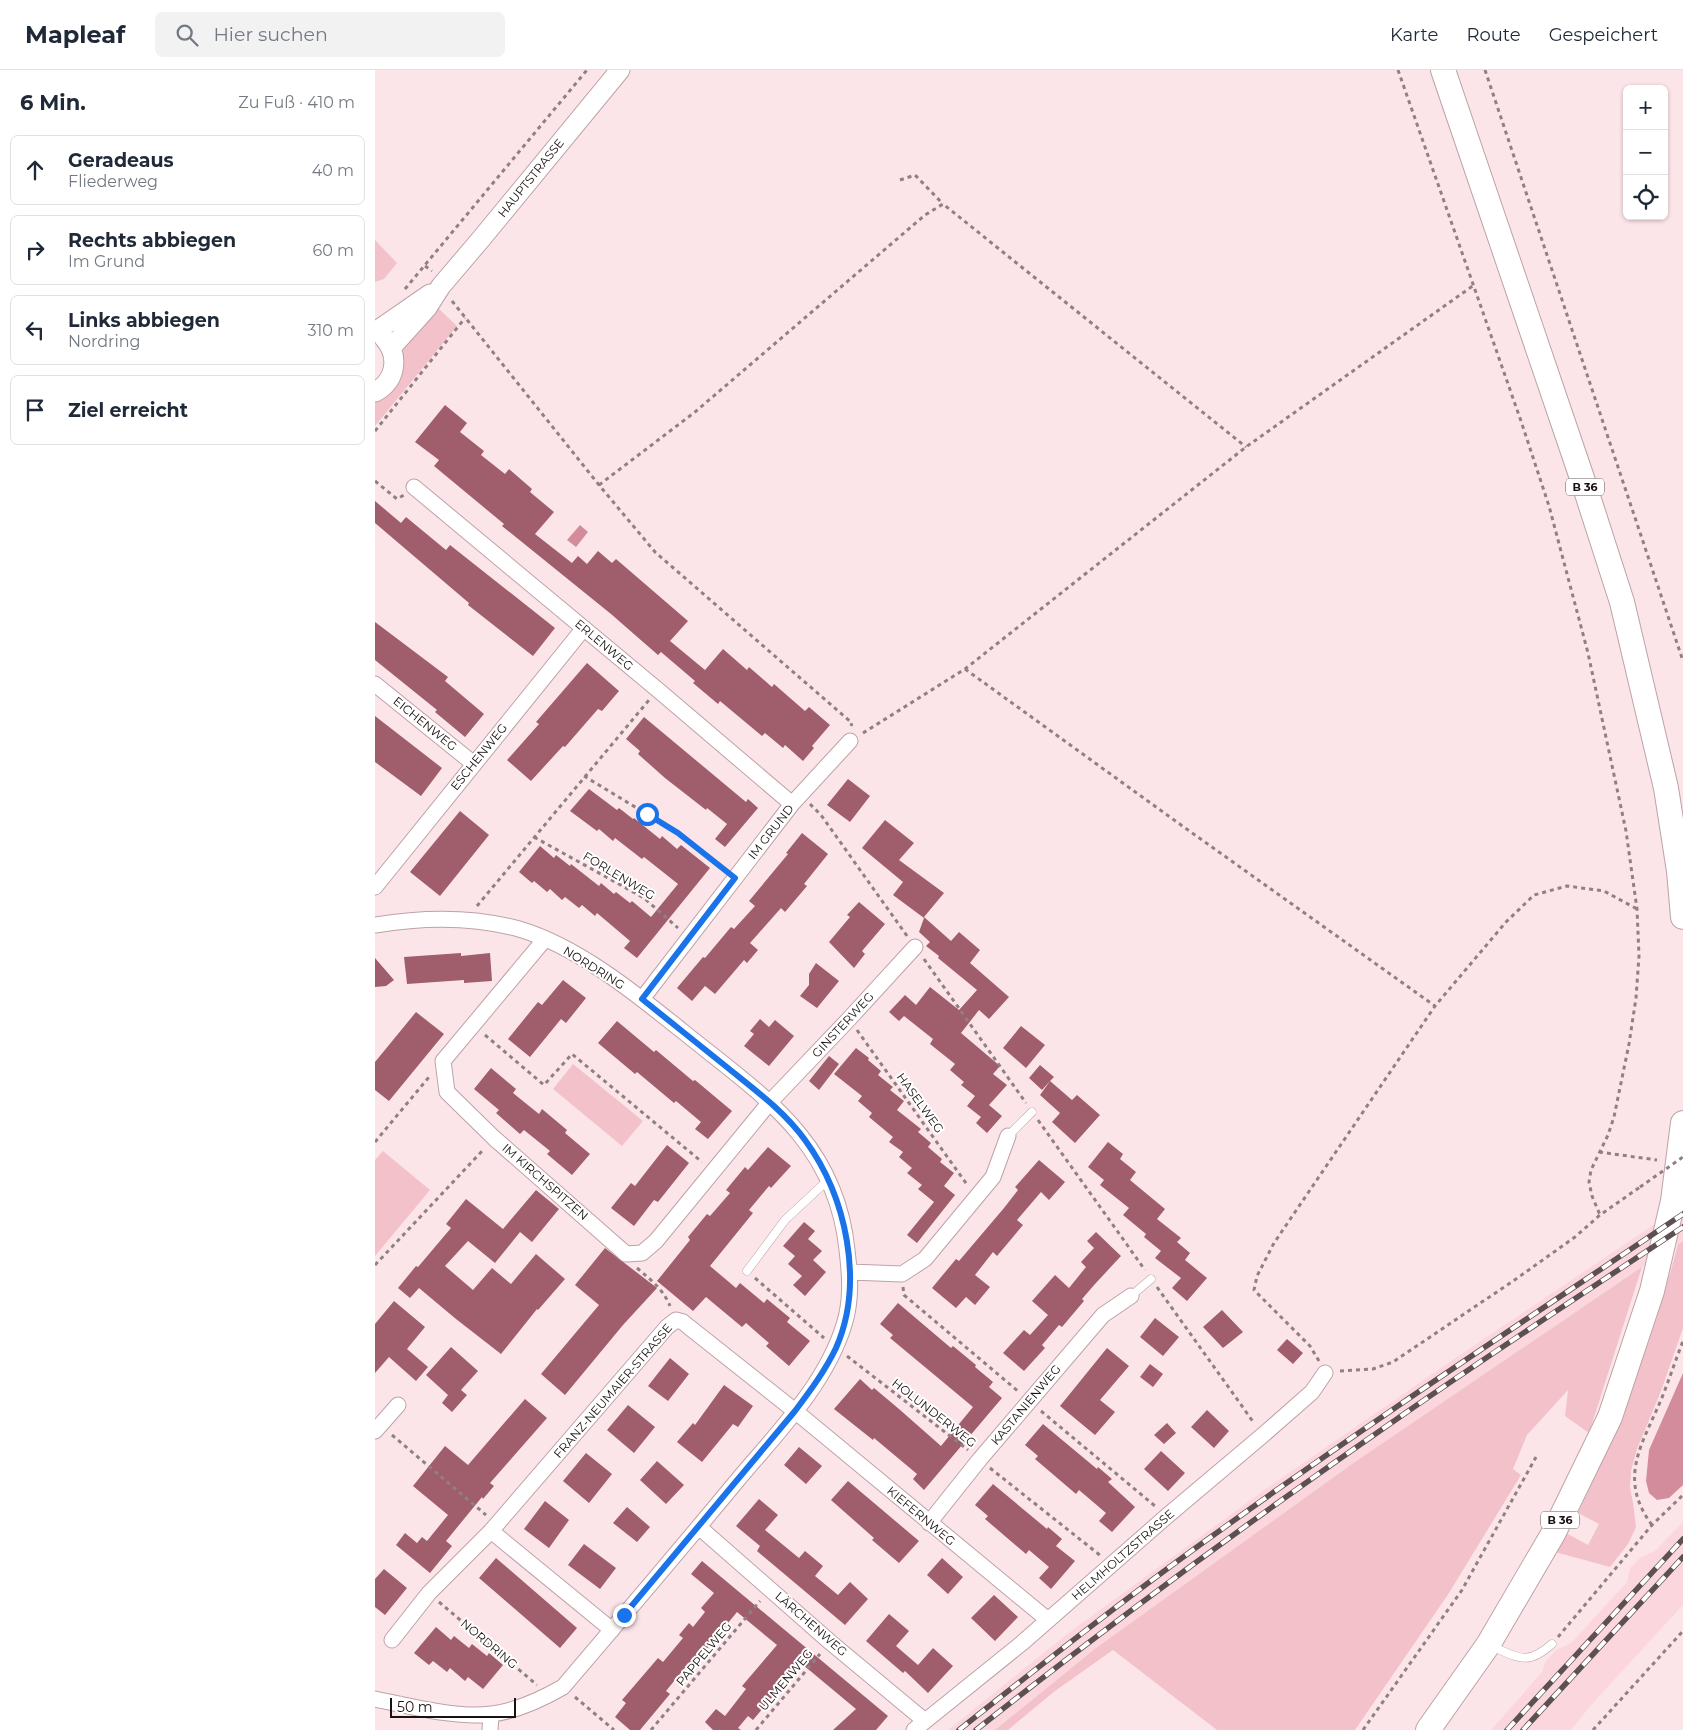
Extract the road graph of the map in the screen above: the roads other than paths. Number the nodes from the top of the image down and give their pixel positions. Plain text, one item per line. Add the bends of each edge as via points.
1 (620, 70) edge
2 (1443, 70) edge
3 (441, 286) junction
4 (375, 332) edge
5 (391, 348) junction
6 (375, 392) edge
7 (414, 487) road end
8 (584, 628) junction
9 (375, 684) edge
10 (850, 741) road end
11 (474, 764) junction
12 (792, 804) junction
13 (375, 887) edge
14 (1683, 916) edge
15 (375, 925) edge
16 (545, 940) junction
17 (915, 947) dead end
18 (642, 999) junction
19 (770, 1102) junction
20 (1032, 1112) dead end
21 (1683, 1123) edge
22 (1008, 1136) joint
23 (828, 1180) junction
24 (747, 1271) road end
25 (849, 1272) junction
26 (1151, 1280) dead end
27 (1131, 1296) joint
28 (1325, 1373) road end
29 (398, 1405) dead end
30 (795, 1411) junction
31 (378, 1428) edge
32 (929, 1523) junction
33 (699, 1527) junction
34 (491, 1531) junction
35 (1048, 1620) junction
36 (612, 1630) junction
37 (392, 1640) dead end
38 (1552, 1644) road end
39 (1488, 1645) junction
40 (375, 1699) edge
41 (491, 1714) junction
42 (920, 1725) edge
43 (490, 1730) edge
44 (1428, 1730) edge

1 - 3 street, HAUPTSTRASSE
2 - 14 main road, B 36 via 1622,602 1666,788
3 - 4 street, HAUPTSTRASSE
3 - 5 street, HAUPTSTRASSE via 427,308
4 - 5 street, HAUPTSTRASSE
5 - 6 street via 395,362 391,376 383,388
7 - 8 street, ERLENWEG
8 - 11 street, ESCHENWEG
8 - 12 street, ERLENWEG
9 - 11 street, EICHENWEG
10 - 12 street, IM GRUND
11 - 13 street, ESCHENWEG
12 - 18 street, IM GRUND
15 - 16 street, NORDRING via 439,918 466,920 522,930
16 - 18 street, NORDRING via 587,961
16 - 19 street, IM KIRCHSPITZEN via 443,1061 447,1092 494,1138 626,1254 642,1253 656,1241
17 - 19 street, GINSTERWEG
18 - 19 street, NORDRING
19 - 23 street, NORDRING via 805,1139
20 - 22 lane
21 - 39 main road, B 36 via 1673,1201 1653,1291 1610,1417 1553,1534
22 - 25 street via 993,1177 925,1259 902,1274
23 - 24 lane via 785,1220
23 - 25 street, NORDRING via 845,1229
25 - 30 street, NORDRING via 847,1313 836,1348
26 - 27 lane
27 - 32 street, KASTANIENWEG via 1103,1315
28 - 35 street, HELMHOLTZSTRASSE via 1311,1392
29 - 31 street
30 - 32 street, KIEFERNWEG
30 - 33 street, NORDRING
30 - 34 street, FRANZ-NEUMAIER-STRASSE via 689,1326 676,1320
32 - 35 street, KIEFERNWEG
33 - 36 street, NORDRING
33 - 42 street, LÄRCHENWEG
34 - 36 street
34 - 37 street, FRANZ-NEUMAIER-STRASSE via 429,1593
35 - 42 street, HELMHOLTZSTRASSE
36 - 41 street, NORDRING via 563,1687 527,1704
38 - 39 lane via 1534,1657 1520,1659
39 - 44 main road, B 36
40 - 41 street, NORDRING via 435,1711
41 - 43 street

